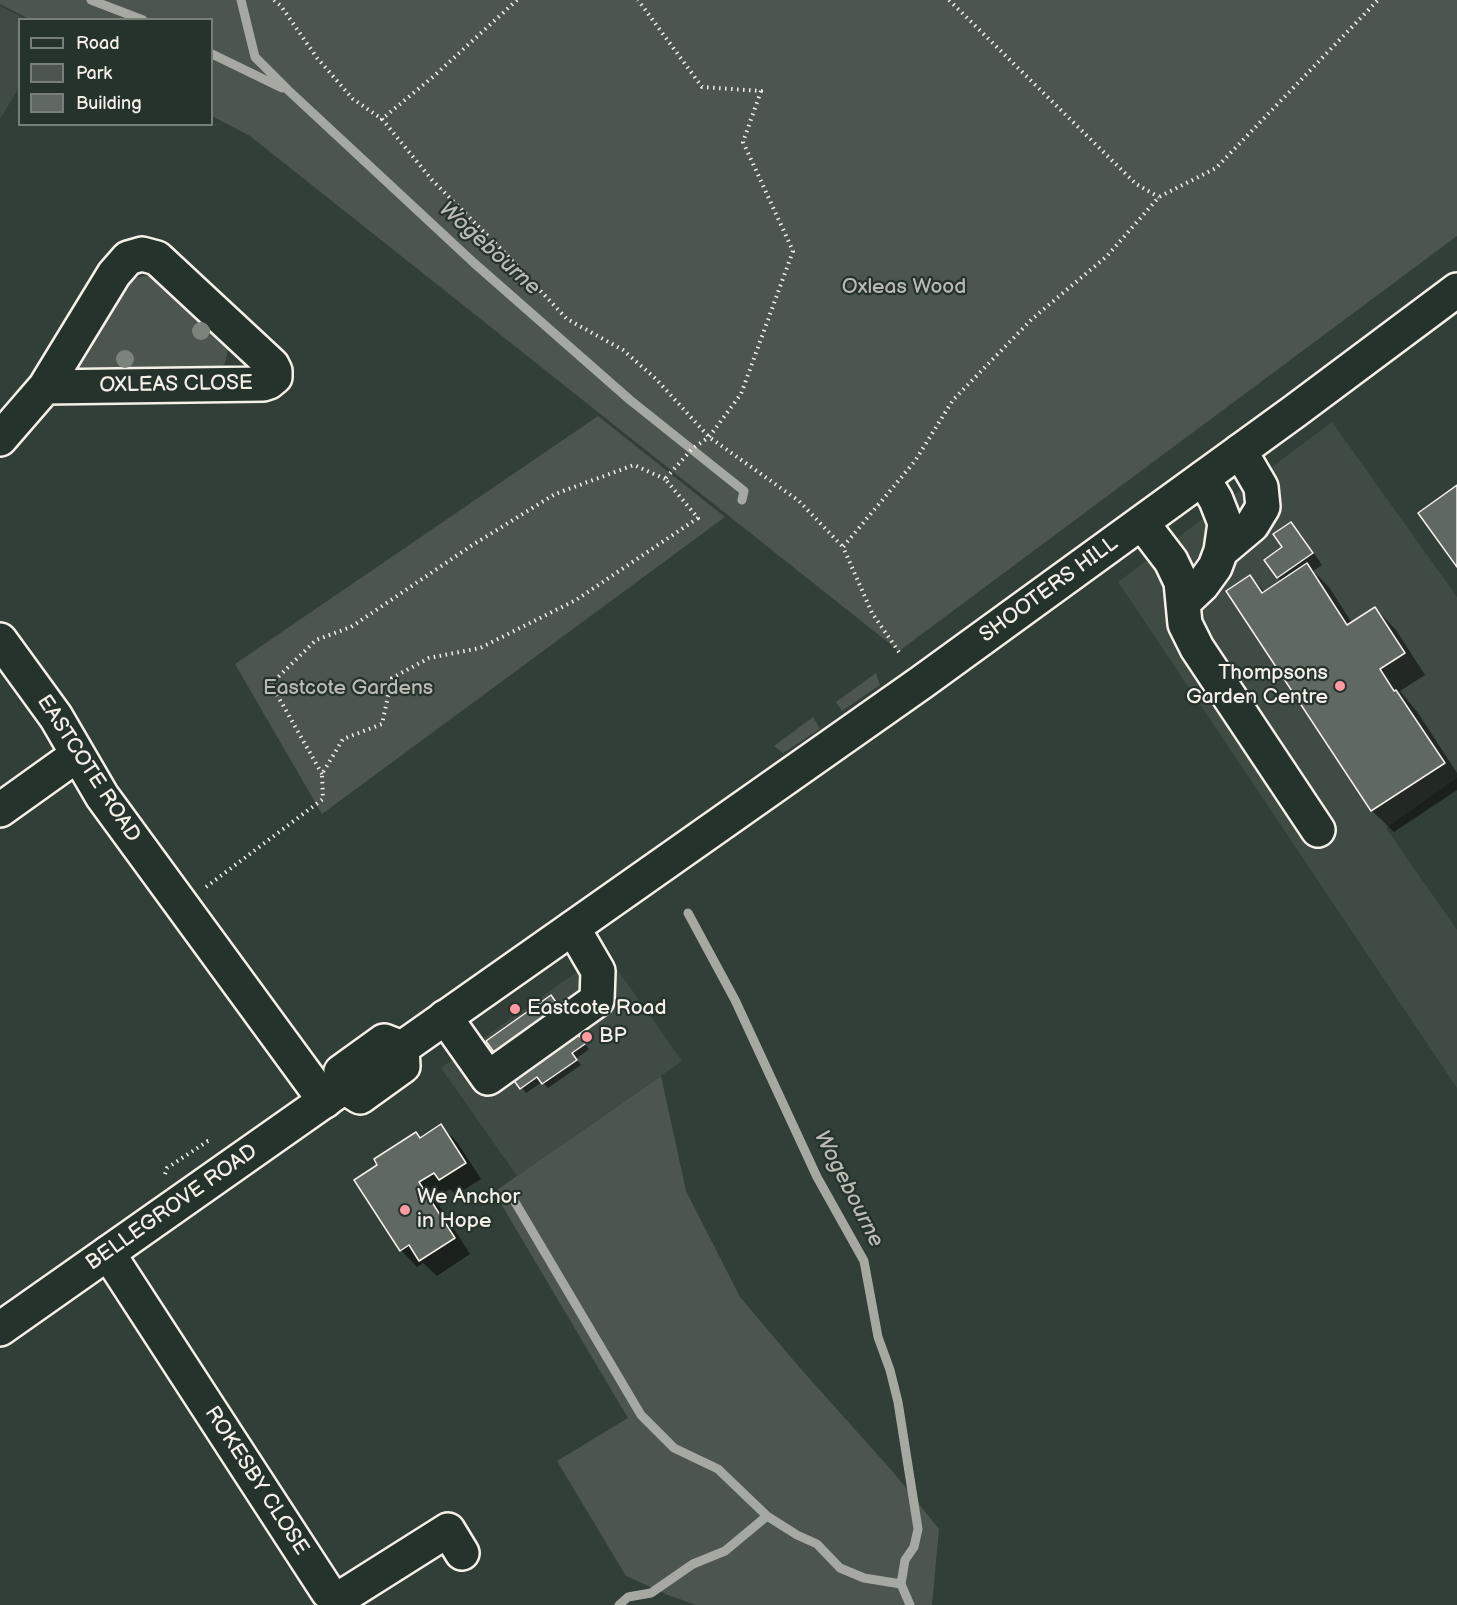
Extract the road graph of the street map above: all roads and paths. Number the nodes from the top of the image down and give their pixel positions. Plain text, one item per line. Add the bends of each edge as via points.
1 (274, 0) edge
2 (517, 0) edge
3 (638, 0) edge
4 (949, 0) edge
5 (1378, 0) edge
6 (382, 119) junction
7 (1159, 197) junction
8 (1457, 290) edge
9 (45, 387) junction
10 (709, 437) junction
11 (0, 439) edge
12 (1240, 451) junction
13 (1203, 478) junction
14 (665, 479) junction
15 (1142, 523) junction
16 (843, 547) junction
17 (1221, 551) junction
18 (1184, 602) junction
19 (0, 640) edge
20 (899, 652) dead end
21 (77, 755) junction
22 (322, 774) junction
23 (0, 810) edge
24 (1318, 830) dead end
25 (202, 889) dead end
26 (573, 928) junction
27 (445, 1017) junction
28 (334, 1094) junction
29 (108, 1253) junction
30 (0, 1329) edge
31 (448, 1530) dead end

1 - 6 path via 353,99
2 - 6 path
3 - 10 path via 702,87 761,91 743,142 793,251 741,394
4 - 7 path via 1136,184
5 - 7 path via 1216,168
6 - 10 path via 432,180 567,319 623,350 656,379
7 - 16 path via 1107,256 1032,319 953,400 915,462
8 - 12 street, SHOOTERS HILL
9 - 9 street, OXLEAS CLOSE via 262,384 270,382 274,371 157,258 142,254 128,258 114,274
9 - 11 street, OXLEAS CLOSE
10 - 14 path via 692,449
10 - 16 path via 799,501
12 - 13 street, SHOOTERS HILL
12 - 17 street via 1261,487 1263,507 1252,525
13 - 15 street, SHOOTERS HILL
13 - 17 street via 1224,523
14 - 22 path via 698,518 576,600 480,648 429,658 392,678 382,724 343,739
14 - 22 path via 634,465 555,494 351,627 316,640 271,684
15 - 18 street via 1171,561 1181,582
15 - 26 street, SHOOTERS HILL
16 - 20 path via 872,613
17 - 18 street via 1202,585
18 - 24 street via 1185,624 1197,648
19 - 21 street, EASTCOTE ROAD via 56,717
21 - 23 street
21 - 28 street, EASTCOTE ROAD via 115,814
22 - 25 path via 323,799
26 - 27 street
26 - 27 street via 598,971 597,1000 488,1078
27 - 28 street via 402,1048 403,1066 360,1098
28 - 29 street, BELLEGROVE ROAD
29 - 30 street, BELLEGROVE ROAD
29 - 31 street, ROKESBY CLOSE via 328,1592 345,1595

